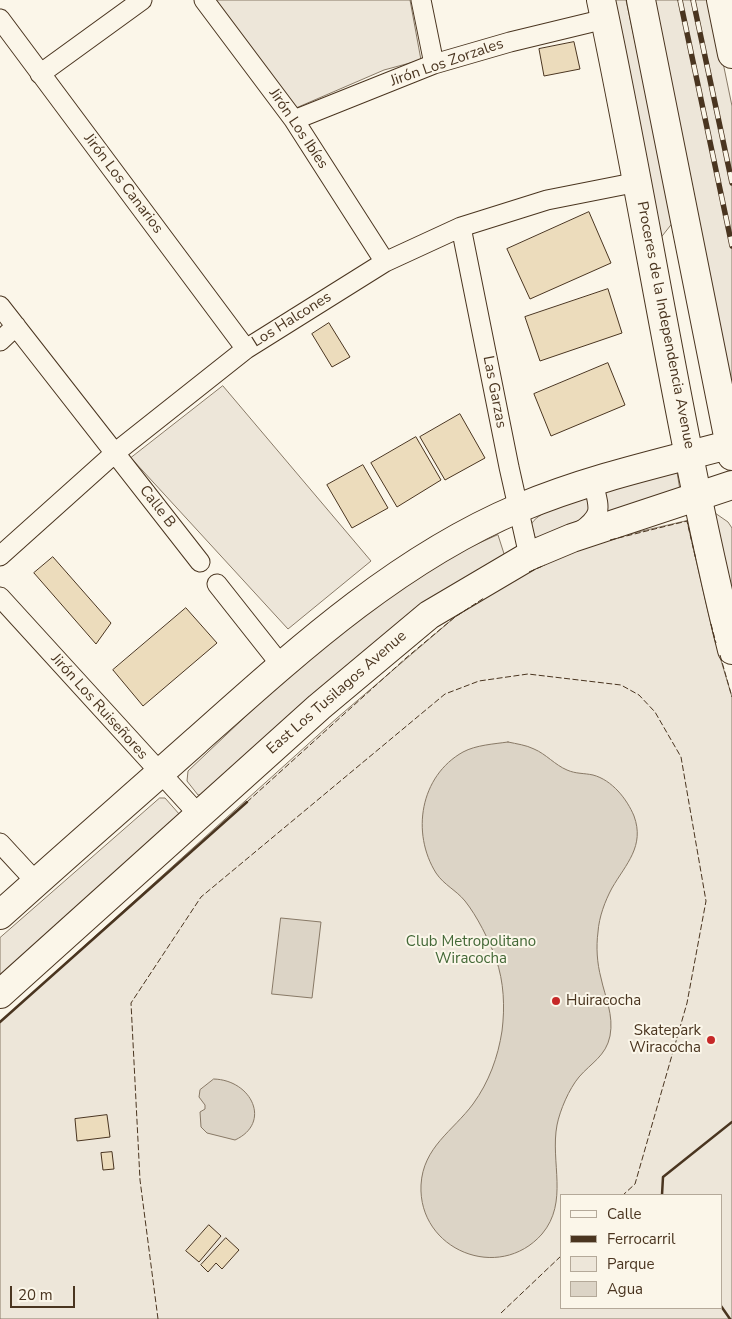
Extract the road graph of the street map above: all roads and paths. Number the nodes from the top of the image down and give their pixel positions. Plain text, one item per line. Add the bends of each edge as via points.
1 (142, 0) edge
2 (204, 0) edge
3 (421, 0) edge
4 (641, 0) edge
5 (721, 0) edge
6 (603, 9) edge
7 (0, 20) edge
8 (732, 54) edge
9 (434, 64) junction
10 (40, 74) junction
11 (294, 120) junction
12 (638, 182) junction
13 (461, 227) junction
14 (385, 262) junction
15 (0, 306) edge
16 (16, 326) junction
17 (0, 341) edge
18 (246, 349) junction
19 (731, 448) edge
20 (116, 452) junction
21 (689, 455) junction
22 (593, 482) junction
23 (732, 485) edge
24 (697, 495) junction
25 (518, 509) junction
26 (572, 538) junction
27 (0, 556) edge
28 (529, 556) junction
29 (200, 562) dead end
30 (218, 584) dead end
31 (0, 598) edge
32 (732, 650) edge
33 (281, 665) junction
34 (160, 774) junction
35 (199, 815) junction
36 (0, 843) edge
37 (36, 882) junction
38 (0, 915) edge
39 (0, 994) edge

1 - 10 street
2 - 11 street, Jirón Los Ibíes
3 - 9 street
4 - 19 main road
5 - 8 main road
6 - 9 street, Jirón Los Zorzales via 510,42
6 - 12 main road, Proceres de la Independencia Avenue
7 - 10 street, Jirón Los Canarios
9 - 11 street, Jirón Los Zorzales
10 - 18 street, Jirón Los Canarios
11 - 14 street, Jirón Los Ibíes
12 - 13 street, Los Halcones via 547,200
12 - 21 main road, Proceres de la Independencia Avenue
13 - 14 street, Los Halcones
13 - 25 street, Las Garzas
14 - 18 street, Los Halcones
15 - 16 street
16 - 17 street
16 - 20 street
18 - 20 street, Los Halcones
19 - 21 main road
20 - 27 street, Los Halcones
20 - 29 street, Calle B
21 - 22 main road
21 - 24 main road, Proceres de la Independencia Avenue
22 - 25 main road
22 - 26 street via 598,515
23 - 24 main road, East Los Tusilagos Avenue
24 - 26 main road, East Los Tusilagos Avenue
24 - 32 main road, Proceres de la Independencia Avenue
25 - 28 street, Las Garzas
25 - 33 main road via 424,559 342,616
26 - 28 main road, East Los Tusilagos Avenue
28 - 35 main road, East Los Tusilagos Avenue via 429,615 319,707
30 - 33 street
31 - 34 street, Jirón Los Ruiseñores
33 - 34 main road
34 - 35 street, Jirón Los Ruiseñores
34 - 37 main road
35 - 39 main road, East Los Tusilagos Avenue
36 - 37 street
37 - 38 main road

